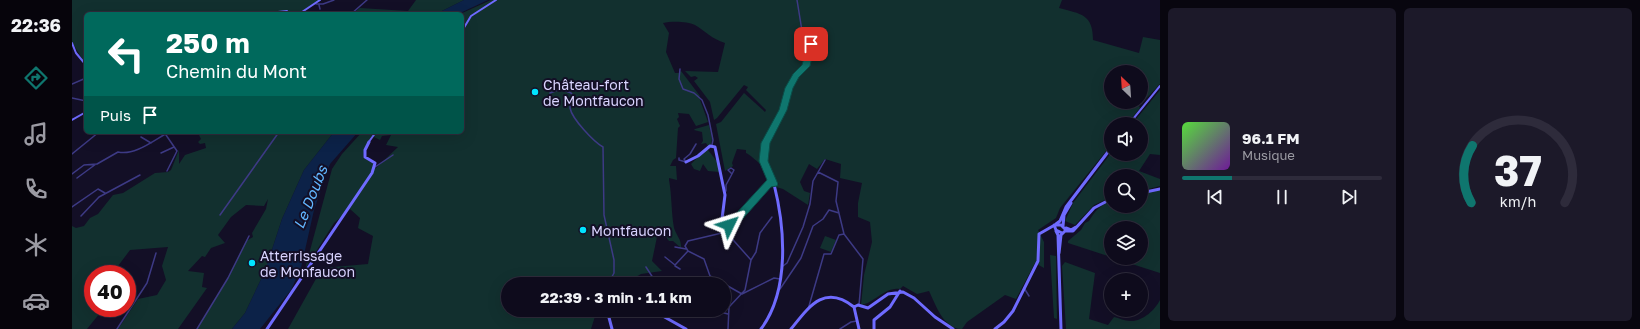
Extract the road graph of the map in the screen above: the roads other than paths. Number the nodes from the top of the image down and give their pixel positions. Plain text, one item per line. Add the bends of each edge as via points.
1 (320, 0) edge
2 (334, 0) edge
3 (367, 0) edge
4 (496, 0) edge
5 (798, 0) edge
6 (318, 5) junction
7 (320, 9) dead end
8 (275, 12) edge
9 (287, 12) edge
10 (303, 12) edge
11 (353, 12) edge
12 (464, 28) edge
13 (72, 43) edge
14 (84, 63) edge
15 (680, 68) dead end
16 (84, 79) edge
17 (72, 84) edge
18 (1160, 86) edge
19 (550, 92) dead end
20 (72, 98) edge
21 (84, 101) edge
22 (84, 113) edge
23 (1135, 117) edge
24 (72, 120) edge
25 (97, 134) edge
26 (278, 134) edge
27 (374, 134) edge
28 (166, 135) joint
29 (141, 137) dead end
30 (151, 143) junction
31 (696, 144) dead end
32 (712, 145) junction
33 (174, 147) junction
34 (161, 153) dead end
35 (72, 154) edge
36 (393, 155) dead end
37 (1104, 157) edge
38 (679, 158) dead end
39 (825, 160) dead end
40 (686, 162) junction
41 (96, 164) junction
42 (374, 168) junction
43 (167, 171) dead end
44 (818, 172) junction
45 (72, 174) edge
46 (140, 175) dead end
47 (732, 175) dead end
48 (77, 178) dead end
49 (774, 184) junction
50 (1160, 189) edge
51 (1148, 192) edge
52 (105, 193) junction
53 (725, 195) junction
54 (1071, 201) junction
55 (1104, 203) edge
56 (72, 207) edge
57 (839, 213) junction
58 (220, 215) dead end
59 (80, 216) dead end
60 (772, 217) dead end
61 (729, 225) junction
62 (1055, 225) junction
63 (1048, 229) junction
64 (1056, 230) junction
65 (1064, 230) junction
66 (726, 232) junction
67 (844, 234) junction
68 (249, 236) dead end
69 (675, 247) dead end
70 (687, 250) junction
71 (156, 253) dead end
72 (1058, 255) junction
73 (665, 257) dead end
74 (751, 260) junction
75 (675, 265) junction
76 (783, 266) junction
77 (646, 267) dead end
78 (680, 269) dead end
79 (612, 277) edge
80 (652, 277) edge
81 (780, 279) junction
82 (1024, 288) junction
83 (777, 290) junction
84 (900, 291) junction
85 (742, 294) junction
86 (1029, 296) dead end
87 (731, 305) edge
88 (858, 305) junction
89 (809, 306) junction
90 (854, 307) junction
91 (609, 317) edge
92 (665, 317) edge
93 (729, 317) edge
94 (857, 321) junction
95 (117, 329) edge
96 (197, 329) edge
97 (267, 329) edge
98 (612, 329) edge
99 (686, 329) edge
100 (728, 329) edge
101 (762, 329) edge
102 (791, 329) edge
103 (840, 329) edge
104 (859, 329) edge
105 (874, 329) edge
106 (953, 329) edge
107 (995, 329) edge
108 (1061, 329) edge

1 - 6 street
2 - 6 street
3 - 11 street
4 - 12 street via 471,16
5 - 49 street via 803,37 811,44 806,66 796,75 789,88 783,110 766,143 763,161
6 - 7 street
6 - 10 street
8 - 9 street
13 - 14 street
15 - 32 street via 680,87 702,100 713,140
16 - 17 street
18 - 23 street
19 - 79 street via 561,89 571,93 572,114 596,143 603,147 604,215 614,260
20 - 21 street
22 - 24 street
25 - 35 street
26 - 58 street
27 - 42 street via 368,141 364,155 374,161
28 - 30 street
28 - 33 street
29 - 30 street
30 - 41 street via 128,154 117,152
31 - 40 street via 684,159
32 - 40 street
32 - 53 street via 715,147
33 - 34 street
33 - 43 street via 177,151
36 - 42 street
37 - 54 street
38 - 40 street
39 - 44 street
41 - 45 street via 84,165
41 - 48 street
42 - 97 street
44 - 57 street via 838,182 836,201
44 - 76 street via 813,181 810,204 802,227 787,263
46 - 52 street
47 - 53 street via 726,185
49 - 61 street via 768,183
49 - 76 street via 782,211 785,252
50 - 51 street
52 - 56 street via 98,189
52 - 59 street
53 - 61 street via 722,219
54 - 62 street
54 - 65 street via 1062,218
55 - 65 street via 1094,208 1072,232
57 - 67 street
57 - 83 street via 829,210 813,226 798,264
60 - 74 street via 760,233 756,252
61 - 66 street
62 - 63 street
62 - 64 street
62 - 65 street
63 - 64 street
63 - 82 street via 1039,234 1038,261
64 - 65 street
64 - 72 street
65 - 72 street via 1060,237
66 - 70 street via 690,240 685,246
66 - 74 street
67 - 88 street via 863,259
67 - 89 street via 839,235 831,254 824,254
68 - 96 street via 228,278
69 - 70 street
70 - 75 street
70 - 85 street via 704,259 710,276
71 - 95 street via 147,283
72 - 108 street
73 - 75 street
74 - 85 street
75 - 78 street
76 - 81 street
77 - 80 street
81 - 83 street
81 - 85 street via 774,278
82 - 86 street
82 - 107 street via 1009,317
83 - 101 street via 770,316
84 - 88 street via 883,296 868,308
84 - 105 street via 890,307 874,320
84 - 106 street via 917,300
85 - 87 street
88 - 90 street
89 - 90 street via 832,298 845,300
89 - 102 street
90 - 94 street
91 - 98 street
92 - 99 street
93 - 100 street
94 - 103 street via 850,322
94 - 104 street

